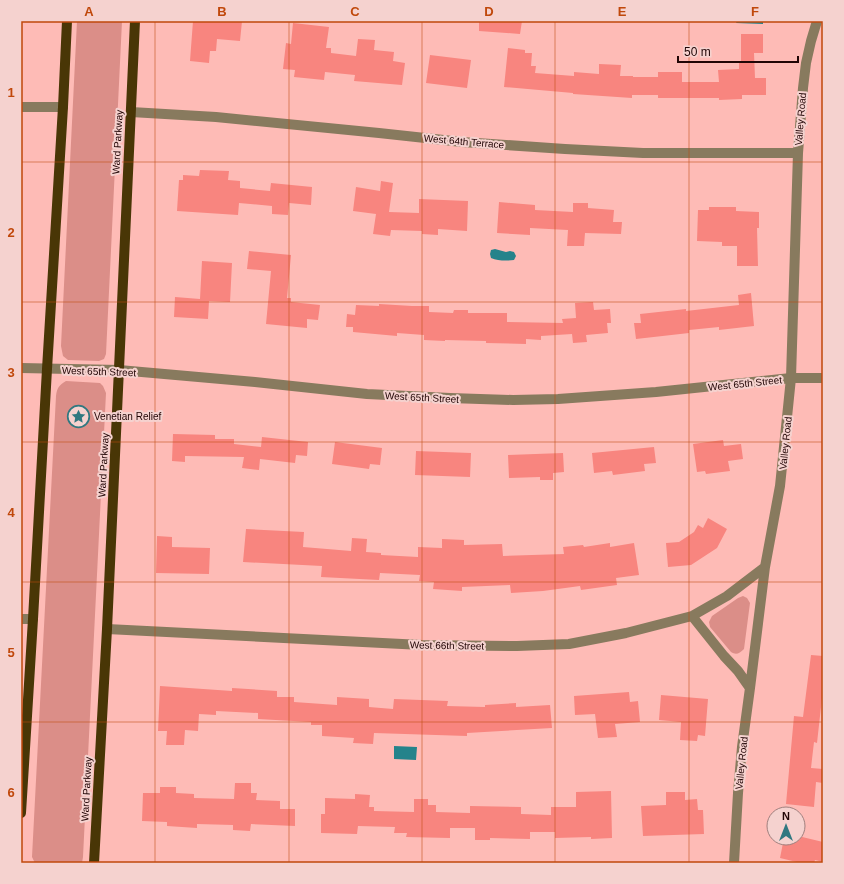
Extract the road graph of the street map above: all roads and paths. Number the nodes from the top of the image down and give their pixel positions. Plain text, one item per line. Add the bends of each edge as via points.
1 (67, 21) edge
2 (135, 21) edge
3 (817, 21) edge
4 (21, 107) edge
5 (63, 107) junction
6 (131, 112) junction
7 (798, 153) junction
8 (21, 368) edge
9 (47, 368) junction
10 (119, 370) junction
11 (791, 378) junction
12 (823, 378) edge
13 (765, 567) junction
14 (692, 616) junction
15 (21, 618) edge
16 (33, 618) junction
17 (107, 629) junction
18 (750, 688) junction
19 (21, 813) edge
20 (94, 863) edge
21 (734, 863) edge

1 - 5 main road
2 - 6 main road, Ward Parkway
3 - 7 street, Valley Road via 806,63
4 - 5 street
5 - 9 main road
6 - 7 street, West 64th Terrace via 216,117 462,142 573,150 643,153
6 - 10 main road, Ward Parkway
7 - 11 street, Valley Road
8 - 9 street, West 65th Street
9 - 10 street, West 65th Street
9 - 16 main road
10 - 11 street, West 65th Street via 368,394 513,400 656,392
10 - 17 main road, Ward Parkway
11 - 12 street, West 65th Street
11 - 13 street, Valley Road via 780,486
13 - 14 street, West 66th Street via 727,596
13 - 18 street, Valley Road
14 - 17 street, West 66th Street via 569,644 517,646 422,645
14 - 18 street
15 - 16 street
16 - 19 main road
17 - 20 main road, Ward Parkway
18 - 21 street, Valley Road via 742,747

